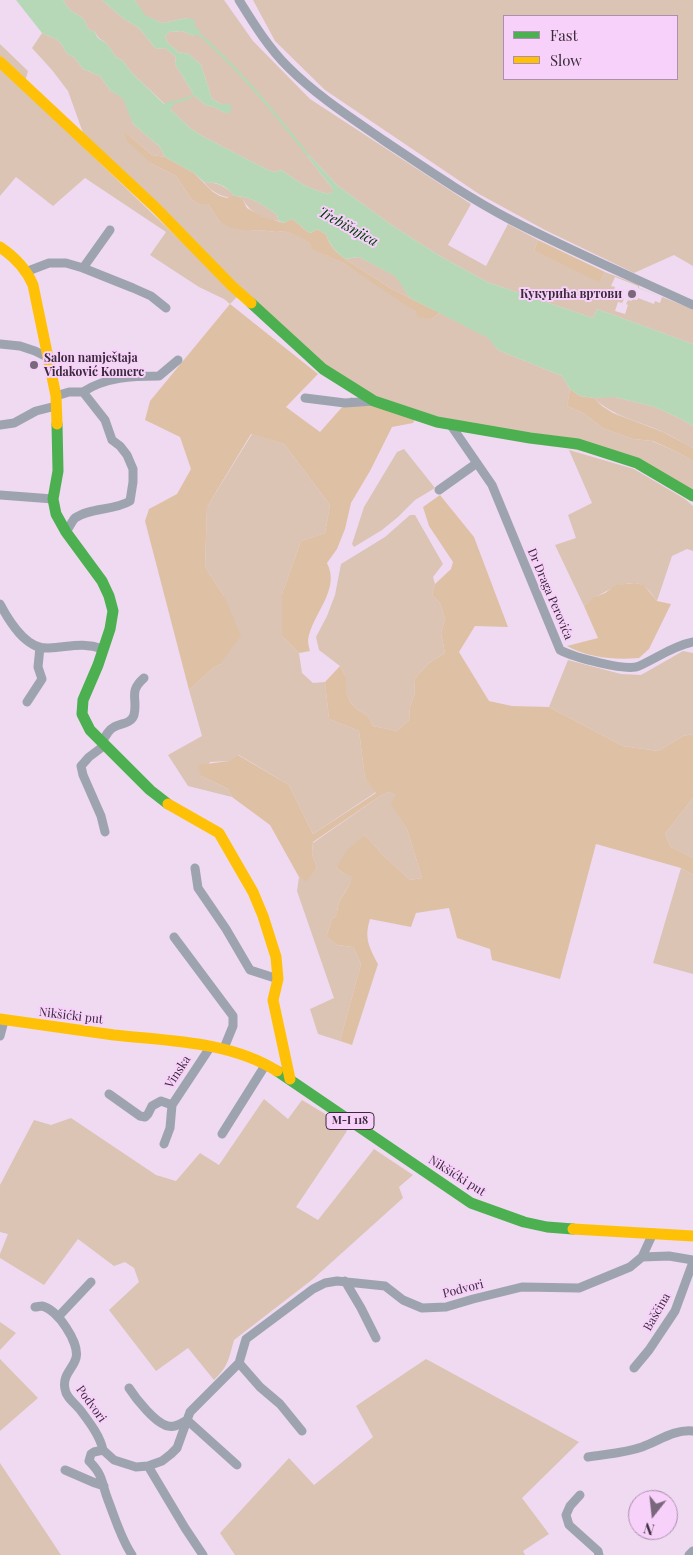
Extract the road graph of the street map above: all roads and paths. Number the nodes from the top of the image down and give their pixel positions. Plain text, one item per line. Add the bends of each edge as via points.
1 (239, 0) edge
2 (0, 62) edge
3 (110, 230) dead end
4 (0, 247) edge
5 (83, 268) junction
6 (28, 271) junction
7 (693, 305) edge
8 (166, 308) dead end
9 (0, 344) edge
10 (47, 357) junction
11 (178, 360) dead end
12 (83, 392) junction
13 (305, 398) dead end
14 (56, 401) junction
15 (374, 401) junction
16 (450, 424) junction
17 (0, 425) edge
18 (477, 463) junction
19 (440, 490) dead end
20 (0, 495) edge
21 (693, 496) edge
22 (53, 499) junction
23 (66, 532) junction
24 (0, 604) edge
25 (693, 642) edge
26 (40, 647) junction
27 (103, 649) junction
28 (144, 678) dead end
29 (28, 702) dead end
30 (104, 744) junction
31 (106, 832) dead end
32 (195, 868) dead end
33 (174, 937) dead end
34 (278, 979) junction
35 (2, 1020) edge
36 (0, 1036) edge
37 (211, 1046) junction
38 (224, 1048) junction
39 (266, 1064) junction
40 (290, 1079) junction
41 (109, 1094) dead end
42 (172, 1105) junction
43 (222, 1134) dead end
44 (164, 1144) dead end
45 (653, 1233) junction
46 (693, 1236) edge
47 (642, 1257) junction
48 (693, 1261) edge
49 (345, 1281) junction
50 (91, 1282) dead end
51 (35, 1307) dead end
52 (58, 1317) junction
53 (376, 1338) dead end
54 (239, 1364) junction
55 (634, 1368) dead end
56 (129, 1388) dead end
57 (187, 1420) junction
58 (302, 1431) dead end
59 (693, 1431) edge
60 (103, 1450) junction
61 (588, 1457) dead end
62 (237, 1464) dead end
63 (148, 1466) junction
64 (64, 1470) dead end
65 (104, 1486) junction
66 (580, 1495) dead end
67 (693, 1551) edge
68 (132, 1555) edge
69 (203, 1555) edge
70 (599, 1555) edge
71 (688, 1555) edge

1 - 7 street via 266,42 316,94 405,155 512,220
2 - 15 street via 304,352 323,369
3 - 5 street
4 - 6 street
5 - 6 street via 49,263
5 - 8 street via 151,296
6 - 10 street
9 - 10 street via 20,346
10 - 14 street
11 - 12 street via 159,376 94,384
12 - 14 street via 69,392
12 - 23 street via 105,420 112,440 127,455 133,469 133,482 130,501 75,518
13 - 15 street via 345,403
14 - 17 street via 14,423
14 - 22 street via 58,471
15 - 16 street
16 - 18 street, Dr Draga Perovića
16 - 21 street via 578,444 637,462
18 - 19 street
18 - 25 street, Dr Draga Perovića via 492,485 560,650 580,659 637,668
20 - 22 street
22 - 23 street via 56,514
23 - 27 street via 102,581 109,596 113,611
24 - 26 street via 18,632
26 - 27 street via 79,644
26 - 29 street via 38,667 42,679
27 - 30 street via 83,700 82,714 90,730
28 - 30 street via 134,691 134,715 130,721 108,732
30 - 31 street via 81,766
30 - 34 street via 169,805 219,833 263,916 276,957
32 - 34 street via 198,888 250,970
33 - 38 street via 233,1016 233,1026
34 - 40 street via 273,1000
35 - 36 street, Nikšićki put
35 - 37 street, Nikšićki put / M-I 118
37 - 38 street, Nikšićki put / M-I 118
37 - 42 street, Vinska
38 - 39 street, Nikšićki put / M-I 118
39 - 40 street, Nikšićki put / M-I 118
39 - 43 street
40 - 45 street, Nikšićki put / M-I 118 via 471,1203 524,1222 547,1226
41 - 42 street via 140,1116 148,1114 152,1106 161,1100
42 - 44 street, Vinska via 170,1128
45 - 46 street, Nikšićki put / M-I 118
45 - 47 street
47 - 48 street via 670,1256
47 - 49 street, Podvori via 630,1267 579,1288 522,1287 446,1307 422,1308 403,1300 385,1286
48 - 55 street, Baščina via 675,1310
49 - 53 street
49 - 54 street, Podvori via 325,1283 294,1302 246,1340
50 - 52 street
51 - 52 street, Podvori via 46,1308
52 - 60 street, Podvori via 72,1334 77,1349 73,1365 67,1372 65,1390 100,1439
54 - 57 street, Podvori via 190,1412
54 - 58 street
56 - 57 street via 163,1424 170,1427
57 - 62 street
57 - 63 street, Podvori via 177,1448 162,1461
59 - 61 street via 677,1432 641,1447
60 - 63 street via 124,1464
60 - 65 street via 90,1454 89,1461 98,1471
63 - 69 street
64 - 65 street
65 - 68 street
66 - 70 street via 566,1515 569,1525
67 - 71 street

